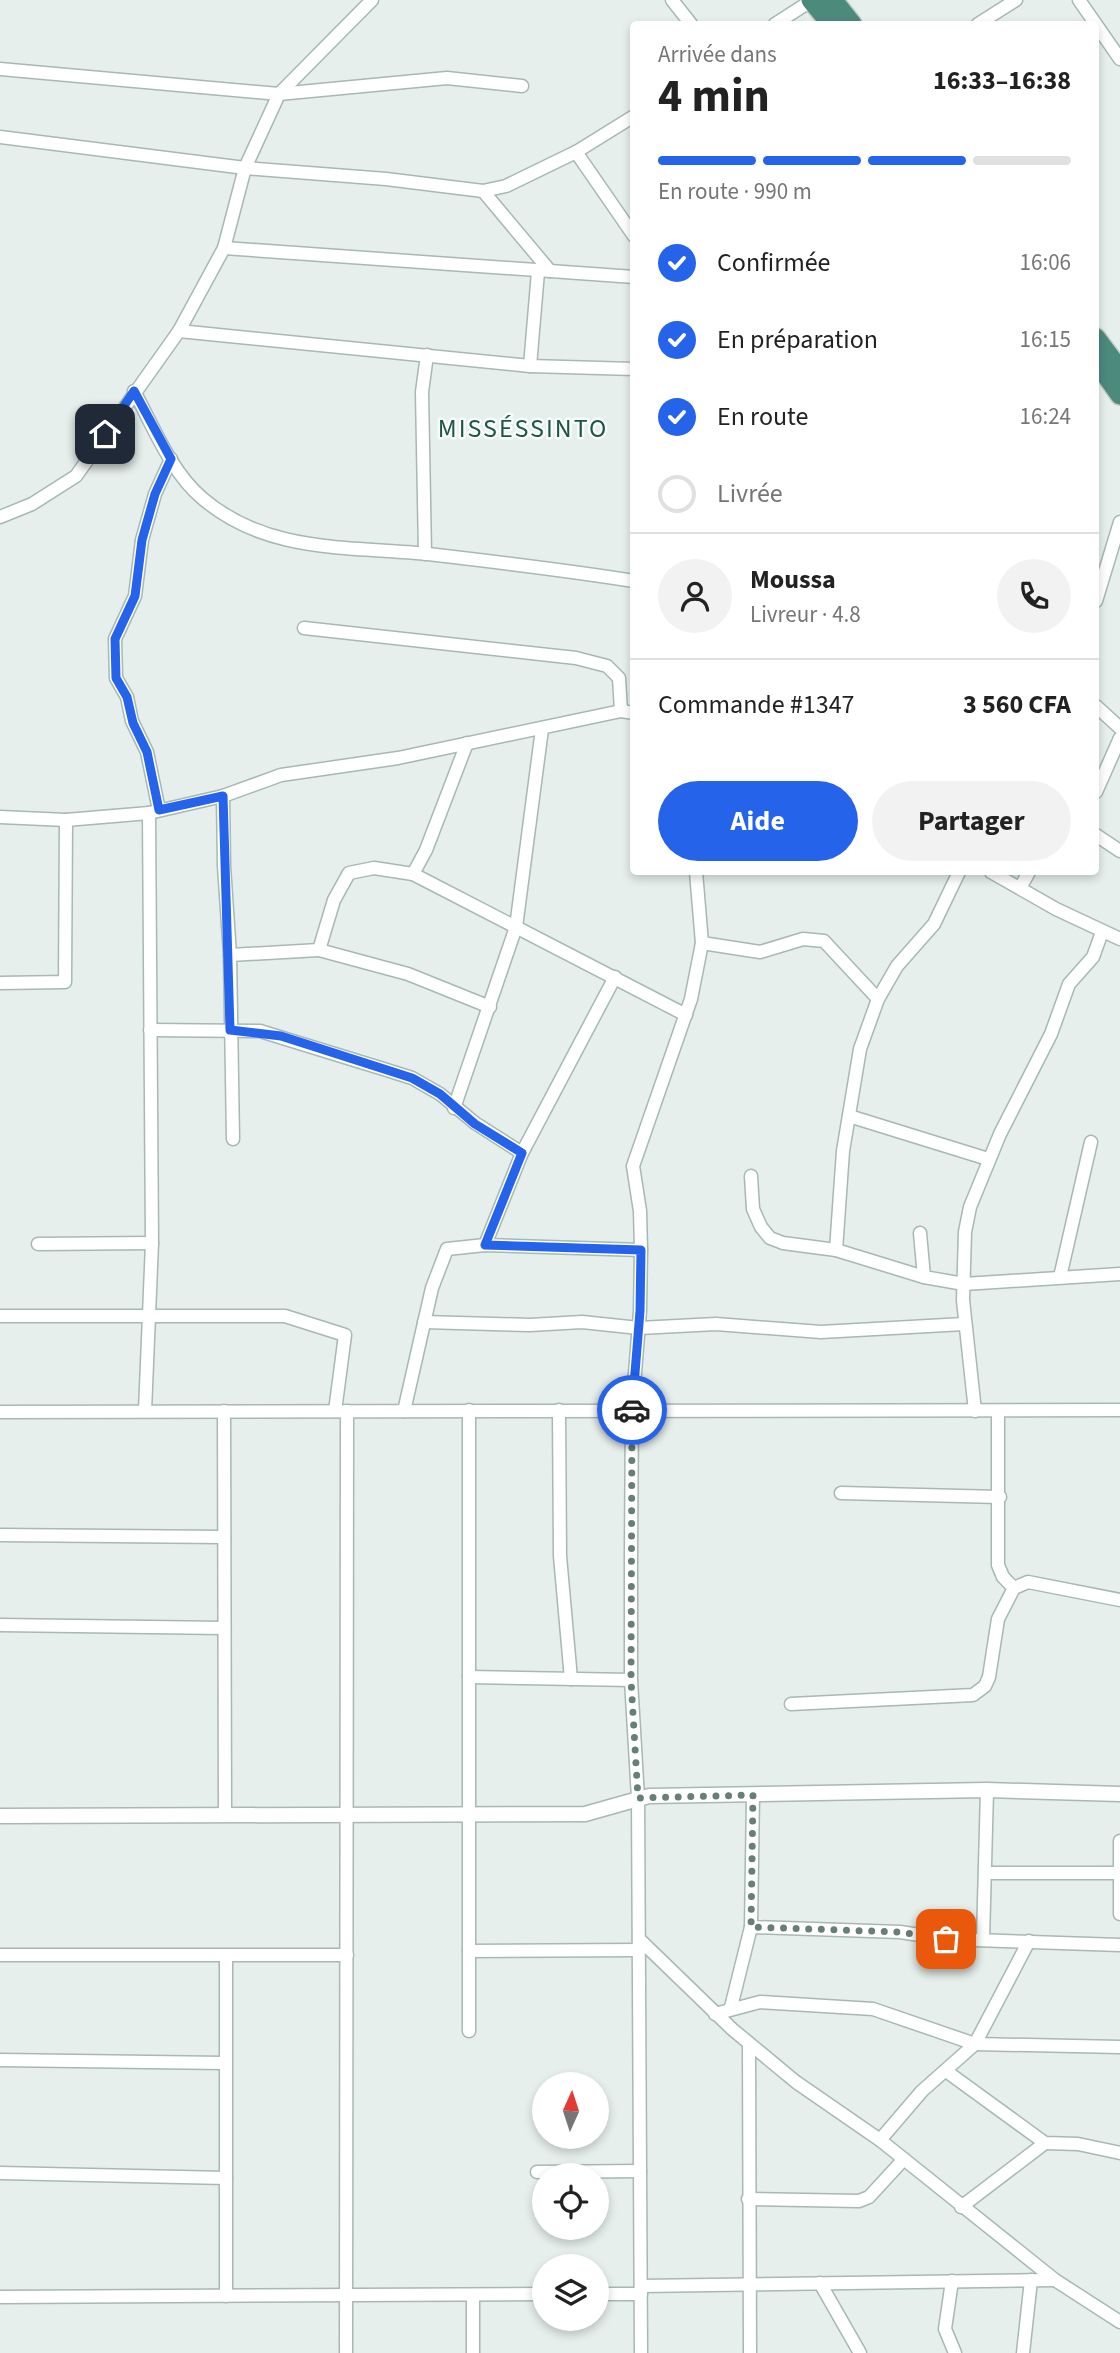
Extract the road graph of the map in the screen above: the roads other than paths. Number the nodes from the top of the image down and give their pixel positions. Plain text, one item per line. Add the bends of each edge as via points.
1 (372, 0) edge
2 (672, 0) edge
3 (811, 0) edge
4 (833, 0) edge
5 (1016, 0) edge
6 (1079, 0) edge
7 (689, 21) edge
8 (780, 21) edge
9 (828, 21) edge
10 (850, 21) edge
11 (983, 21) edge
12 (1094, 21) edge
13 (1099, 28) edge
14 (1120, 58) edge
15 (0, 69) edge
16 (522, 86) dead end
17 (279, 94) junction
18 (630, 118) edge
19 (0, 137) edge
20 (576, 152) junction
21 (244, 168) junction
22 (483, 191) junction
23 (630, 230) edge
24 (224, 248) junction
25 (544, 272) junction
26 (630, 276) edge
27 (179, 331) junction
28 (1099, 342) edge
29 (427, 355) junction
30 (1099, 365) edge
31 (530, 366) junction
32 (630, 369) edge
33 (1120, 370) edge
34 (134, 391) junction
35 (1120, 395) edge
36 (171, 459) junction
37 (0, 517) edge
38 (1120, 522) edge
39 (425, 554) junction
40 (630, 580) edge
41 (1099, 591) edge
42 (304, 628) dead end
43 (1099, 709) edge
44 (627, 712) edge
45 (1120, 728) edge
46 (542, 729) junction
47 (1120, 738) edge
48 (467, 743) junction
49 (1099, 785) edge
50 (223, 796) junction
51 (154, 811) junction
52 (0, 817) edge
53 (66, 820) junction
54 (1099, 837) edge
55 (1120, 851) edge
56 (413, 874) junction
57 (696, 875) edge
58 (958, 875) edge
59 (996, 875) edge
60 (1027, 875) edge
61 (1020, 888) junction
62 (516, 927) junction
63 (1102, 932) junction
64 (1120, 939) edge
65 (702, 943) junction
66 (319, 950) junction
67 (230, 955) junction
68 (615, 977) junction
69 (0, 983) edge
70 (878, 999) junction
71 (490, 1007) junction
72 (686, 1015) junction
73 (150, 1030) junction
74 (230, 1030) junction
75 (454, 1108) junction
76 (849, 1116) junction
77 (233, 1139) dead end
78 (1091, 1142) dead end
79 (522, 1153) junction
80 (988, 1158) junction
81 (751, 1176) dead end
82 (920, 1233) dead end
83 (152, 1243) junction
84 (38, 1244) dead end
85 (485, 1245) junction
86 (641, 1250) junction
87 (836, 1250) junction
88 (1120, 1274) edge
89 (1060, 1277) junction
90 (924, 1278) junction
91 (964, 1284) junction
92 (0, 1316) edge
93 (150, 1318) junction
94 (424, 1322) junction
95 (964, 1324) junction
96 (639, 1328) junction
97 (1120, 1409) edge
98 (469, 1410) junction
99 (559, 1410) junction
100 (632, 1410) junction
101 (145, 1411) junction
102 (225, 1411) junction
103 (341, 1411) junction
104 (404, 1411) junction
105 (975, 1411) junction
106 (0, 1412) edge
107 (998, 1412) junction
108 (841, 1493) dead end
109 (1000, 1497) junction
110 (0, 1535) edge
111 (224, 1537) junction
112 (1014, 1587) junction
113 (1120, 1600) edge
114 (0, 1625) edge
115 (224, 1628) junction
116 (469, 1677) junction
117 (571, 1679) junction
118 (631, 1680) junction
119 (791, 1704) dead end
120 (987, 1790) junction
121 (1120, 1794) edge
122 (753, 1795) junction
123 (638, 1798) junction
124 (469, 1814) junction
125 (225, 1815) junction
126 (346, 1815) junction
127 (0, 1816) edge
128 (1120, 1841) edge
129 (1118, 1872) junction
130 (985, 1873) junction
131 (1120, 1914) edge
132 (751, 1927) junction
133 (984, 1939) junction
134 (1029, 1941) junction
135 (639, 1945) junction
136 (1120, 1945) edge
137 (469, 1951) junction
138 (0, 1955) edge
139 (347, 1955) junction
140 (226, 1956) junction
141 (732, 2007) junction
142 (715, 2014) junction
143 (469, 2031) dead end
144 (749, 2043) junction
145 (975, 2044) junction
146 (1120, 2047) edge
147 (0, 2060) edge
148 (224, 2063) junction
149 (946, 2071) junction
150 (880, 2140) junction
151 (1045, 2143) junction
152 (1120, 2153) edge
153 (904, 2159) junction
154 (609, 2171) edge
155 (640, 2171) junction
156 (0, 2173) edge
157 (226, 2178) junction
158 (748, 2199) junction
159 (961, 2207) junction
160 (1031, 2280) junction
161 (1055, 2280) junction
162 (952, 2281) junction
163 (821, 2283) junction
164 (747, 2284) junction
165 (641, 2290) junction
166 (609, 2293) edge
167 (532, 2294) edge
168 (346, 2295) junction
169 (473, 2295) junction
170 (226, 2296) junction
171 (0, 2297) edge
172 (1120, 2322) edge
173 (346, 2353) edge
174 (473, 2353) edge
175 (641, 2353) edge
176 (750, 2353) edge
177 (860, 2353) edge
178 (955, 2353) edge
179 (1023, 2353) edge

1 - 17 street
2 - 7 street
3 - 8 street
3 - 9 highway
4 - 10 highway
5 - 11 street
6 - 12 street
13 - 14 street
15 - 17 street
16 - 17 street via 447,78
17 - 21 street
18 - 20 street
19 - 21 street
20 - 22 street via 506,186
20 - 23 street
21 - 22 street
21 - 24 street
22 - 25 street
24 - 25 street
24 - 27 street
25 - 26 street
25 - 31 street
27 - 29 street
27 - 34 street
28 - 33 highway
29 - 31 street
29 - 39 street via 422,392
30 - 35 highway
31 - 32 street
34 - 36 street
34 - 37 street via 76,477 33,504
36 - 39 street via 200,497 221,513 290,543
36 - 51 street via 142,540 135,596 115,639 116,678 147,752
38 - 41 street
39 - 40 street
42 - 44 street via 576,658 607,666 620,678
43 - 45 street
44 - 46 street
46 - 48 street
46 - 62 street
47 - 49 street
48 - 50 street via 281,775
48 - 56 street
50 - 51 street
50 - 67 street
51 - 53 street
51 - 73 street
52 - 53 street
53 - 69 street via 66,980
54 - 55 street
56 - 62 street
56 - 66 street via 374,868 349,873 330,910
57 - 65 street
58 - 70 street via 934,924 902,958
59 - 61 street
60 - 61 street
61 - 63 street
62 - 68 street
62 - 71 street
63 - 64 street
63 - 80 street via 1093,957 1069,984 1051,1034
65 - 70 street via 760,952 803,939 824,941
65 - 72 street
66 - 67 street
66 - 71 street via 408,974
67 - 74 street
68 - 72 street
68 - 79 street
70 - 76 street via 860,1049
71 - 75 street
72 - 86 street via 634,1156
73 - 74 street
73 - 83 street
74 - 75 street via 281,1036 412,1078
74 - 77 street
75 - 79 street
76 - 80 street
76 - 87 street
78 - 89 street
79 - 85 street
80 - 91 street via 965,1232
81 - 87 street via 753,1209 770,1238
82 - 90 street
83 - 84 street
83 - 93 street
85 - 86 street
85 - 94 street via 447,1249
86 - 96 street
87 - 90 street
88 - 89 street
89 - 91 street
90 - 91 street
91 - 95 street
92 - 93 street
93 - 101 street
93 - 103 street via 285,1316 342,1332 346,1338
94 - 96 street via 582,1322
94 - 104 street
95 - 96 street via 848,1332 716,1324
95 - 105 street
96 - 100 street
97 - 107 street
98 - 99 street
98 - 104 street
98 - 116 street
99 - 100 street
99 - 117 street via 560,1556
100 - 105 street
100 - 118 street
101 - 102 street
101 - 106 street
102 - 103 street
102 - 111 street
103 - 104 street
103 - 126 street
105 - 107 street
107 - 109 street
108 - 109 street
109 - 112 street via 998,1565
110 - 111 street
111 - 115 street
112 - 113 street via 1028,1582
112 - 119 street via 998,1619 989,1677 981,1691
114 - 115 street
115 - 125 street
116 - 117 street
116 - 124 street
117 - 118 street
118 - 123 street
120 - 121 street
120 - 122 street
120 - 130 street
122 - 123 street
122 - 132 street
123 - 124 street via 585,1814
123 - 135 street
124 - 126 street
124 - 137 street
125 - 126 street
125 - 127 street
126 - 139 street
128 - 129 street
129 - 130 street
129 - 131 street
130 - 133 street
132 - 133 street
132 - 141 street
133 - 134 street
134 - 136 street
134 - 145 street
135 - 137 street
135 - 142 street
135 - 155 street
137 - 143 street
138 - 140 street
139 - 140 street
139 - 168 street
140 - 148 street
141 - 142 street
141 - 145 street via 779,2002 873,2010
142 - 144 street
144 - 150 street
144 - 158 street
145 - 146 street
145 - 149 street
147 - 148 street
148 - 157 street
149 - 150 street
149 - 151 street
150 - 153 street
151 - 152 street
151 - 159 street
153 - 158 street via 869,2197 859,2201
153 - 159 street
154 - 155 street
155 - 165 street
156 - 157 street
157 - 170 street
158 - 164 street
159 - 161 street
160 - 161 street
160 - 162 street
160 - 179 street
161 - 172 street
162 - 163 street
162 - 178 street via 945,2329
163 - 164 street
163 - 177 street
164 - 165 street
164 - 176 street
165 - 166 street
165 - 175 street
167 - 169 street
168 - 169 street
168 - 170 street
168 - 173 street
169 - 174 street
170 - 171 street

